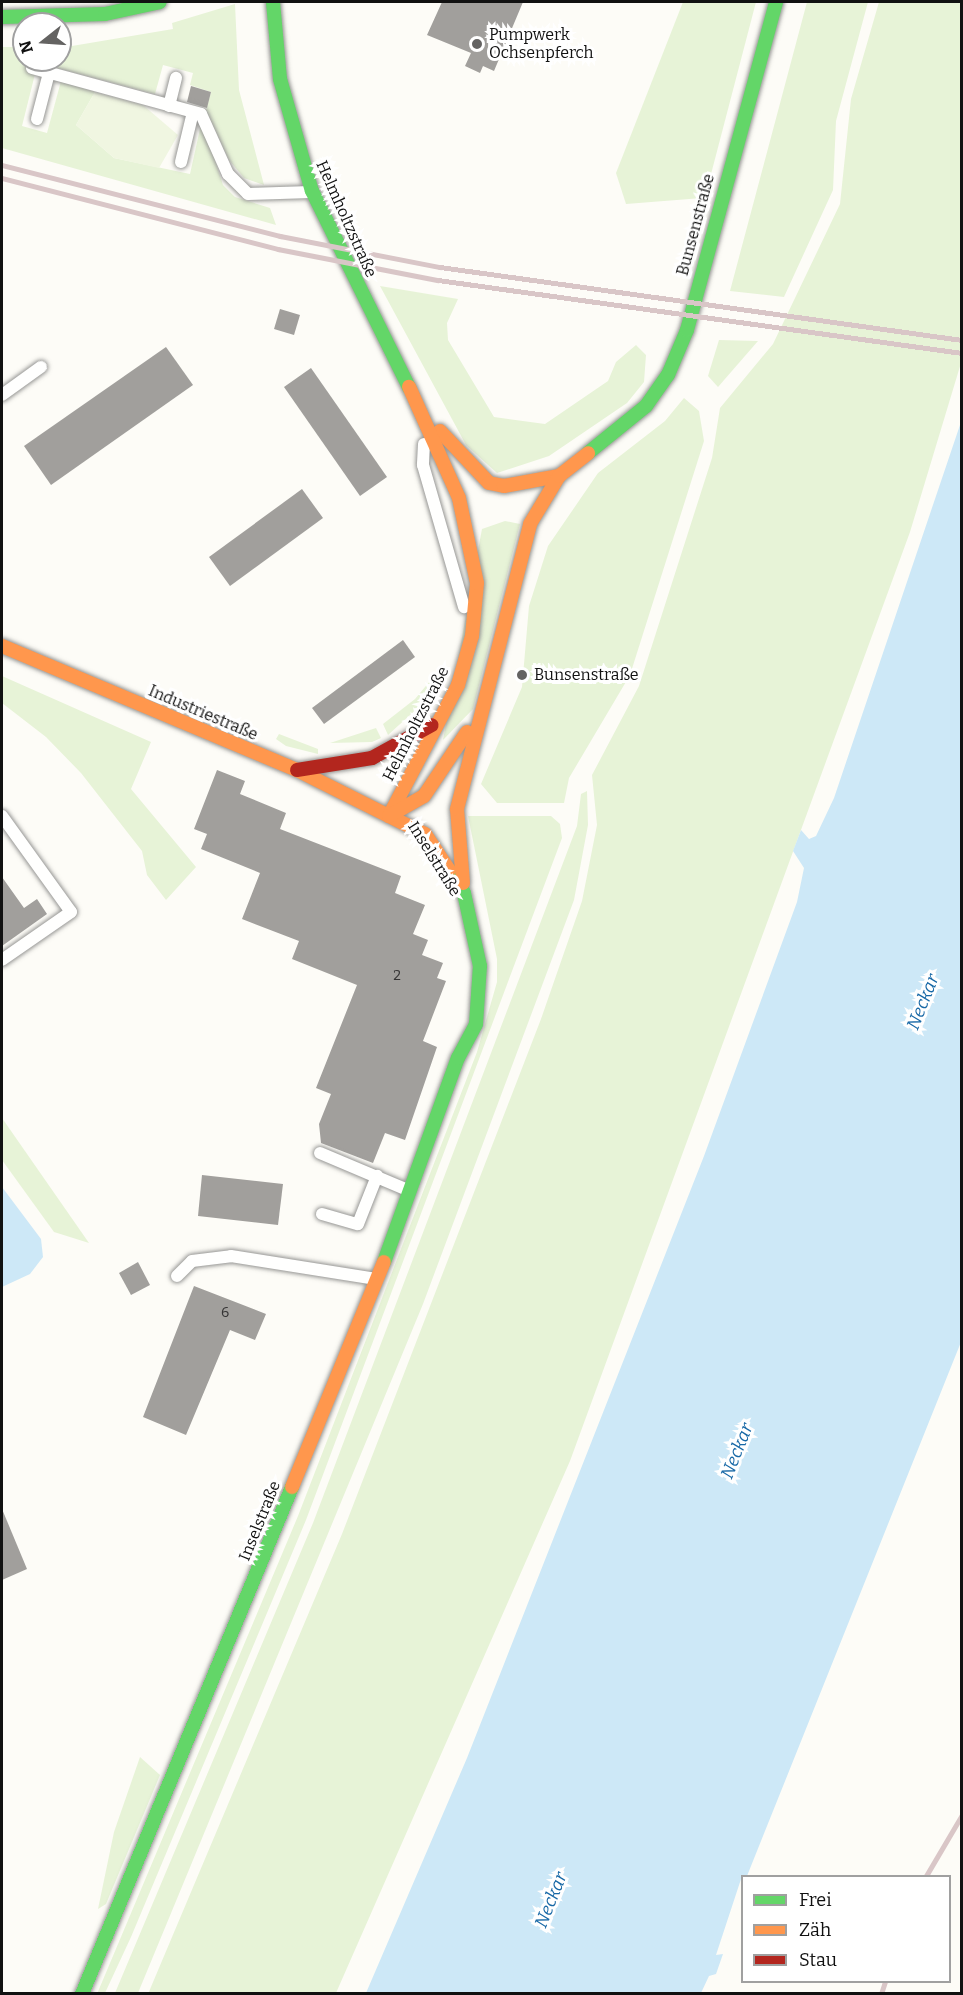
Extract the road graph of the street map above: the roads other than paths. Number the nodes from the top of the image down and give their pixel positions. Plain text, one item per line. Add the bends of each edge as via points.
1 (160, 2) edge
2 (273, 2) edge
3 (776, 2) edge
4 (2, 17) edge
5 (46, 72) edge
6 (49, 73) junction
7 (176, 78) dead end
8 (169, 106) junction
9 (193, 112) junction
10 (37, 119) dead end
11 (182, 162) dead end
12 (312, 191) junction
13 (41, 367) dead end
14 (2, 395) edge
15 (418, 404) junction
16 (425, 419) junction
17 (559, 476) junction
18 (472, 636) junction
19 (2, 646) edge
20 (477, 718) junction
21 (437, 722) junction
22 (297, 770) junction
23 (2, 816) edge
24 (389, 816) junction
25 (400, 836) dead end
26 (464, 893) junction
27 (2, 960) edge
28 (463, 976) dead end
29 (458, 1058) junction
30 (320, 1153) dead end
31 (376, 1176) junction
32 (411, 1191) junction
33 (322, 1214) dead end
34 (177, 1276) dead end
35 (378, 1279) junction
36 (82, 1994) edge

1 - 4 street via 105,14
2 - 12 street, Helmholtzstraße via 280,79
3 - 17 street, Bunsenstraße via 687,330 668,375 646,406
5 - 6 lane
6 - 8 lane
6 - 10 lane
7 - 8 lane
8 - 9 lane
9 - 11 lane
9 - 12 lane via 206,119 228,174 241,190 258,196
12 - 15 street, Helmholtzstraße
13 - 14 lane
15 - 16 street, Helmholtzstraße
15 - 17 street, Helmholtzstraße via 489,483 504,486
16 - 18 lane via 423,465
16 - 18 street, Helmholtzstraße via 469,533 477,583
17 - 20 street, Bunsenstraße via 530,524
18 - 21 street, Helmholtzstraße via 458,685
19 - 22 street, Industriestraße
20 - 24 street, Bunsenstraße via 424,796
20 - 26 street, Bunsenstraße via 457,809
21 - 22 street via 384,754
21 - 24 street, Helmholtzstraße
22 - 24 street, Industriestraße
23 - 27 lane via 71,912
24 - 25 street, Inselstraße
24 - 26 street, Inselstraße via 425,834
26 - 29 street, Inselstraße via 476,940 481,998 476,1024
28 - 29 street, Inselstraße
29 - 32 street, Inselstraße
30 - 31 lane
31 - 32 lane
31 - 33 lane via 358,1224
32 - 35 street, Inselstraße
34 - 35 lane via 192,1261 231,1256
35 - 36 street, Inselstraße

